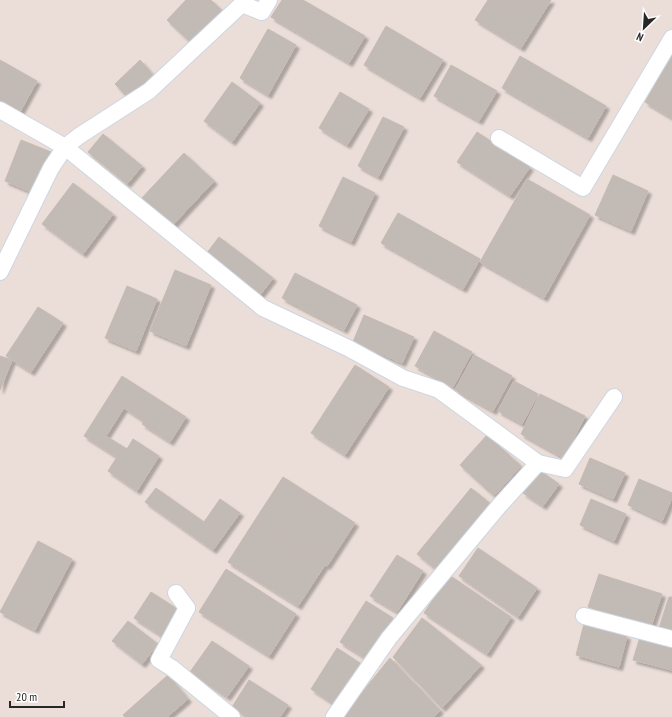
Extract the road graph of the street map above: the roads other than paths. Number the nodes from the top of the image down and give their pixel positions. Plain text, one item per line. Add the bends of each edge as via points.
1 (269, 0) edge
2 (672, 38) edge
3 (0, 110) edge
4 (499, 138) dead end
5 (65, 147) junction
6 (0, 272) edge
7 (614, 397) dead end
8 (538, 463) junction
9 (176, 593) dead end
10 (584, 616) dead end
11 (672, 639) edge
12 (232, 717) edge
13 (334, 717) edge

1 - 5 street via 262,12 242,4 149,91
2 - 4 street via 583,188
3 - 5 street
5 - 6 street via 51,168
5 - 8 street via 263,308 348,348 402,378 439,390
7 - 8 street via 566,469
8 - 13 street via 389,638
9 - 12 street via 187,608 159,660
10 - 11 street

